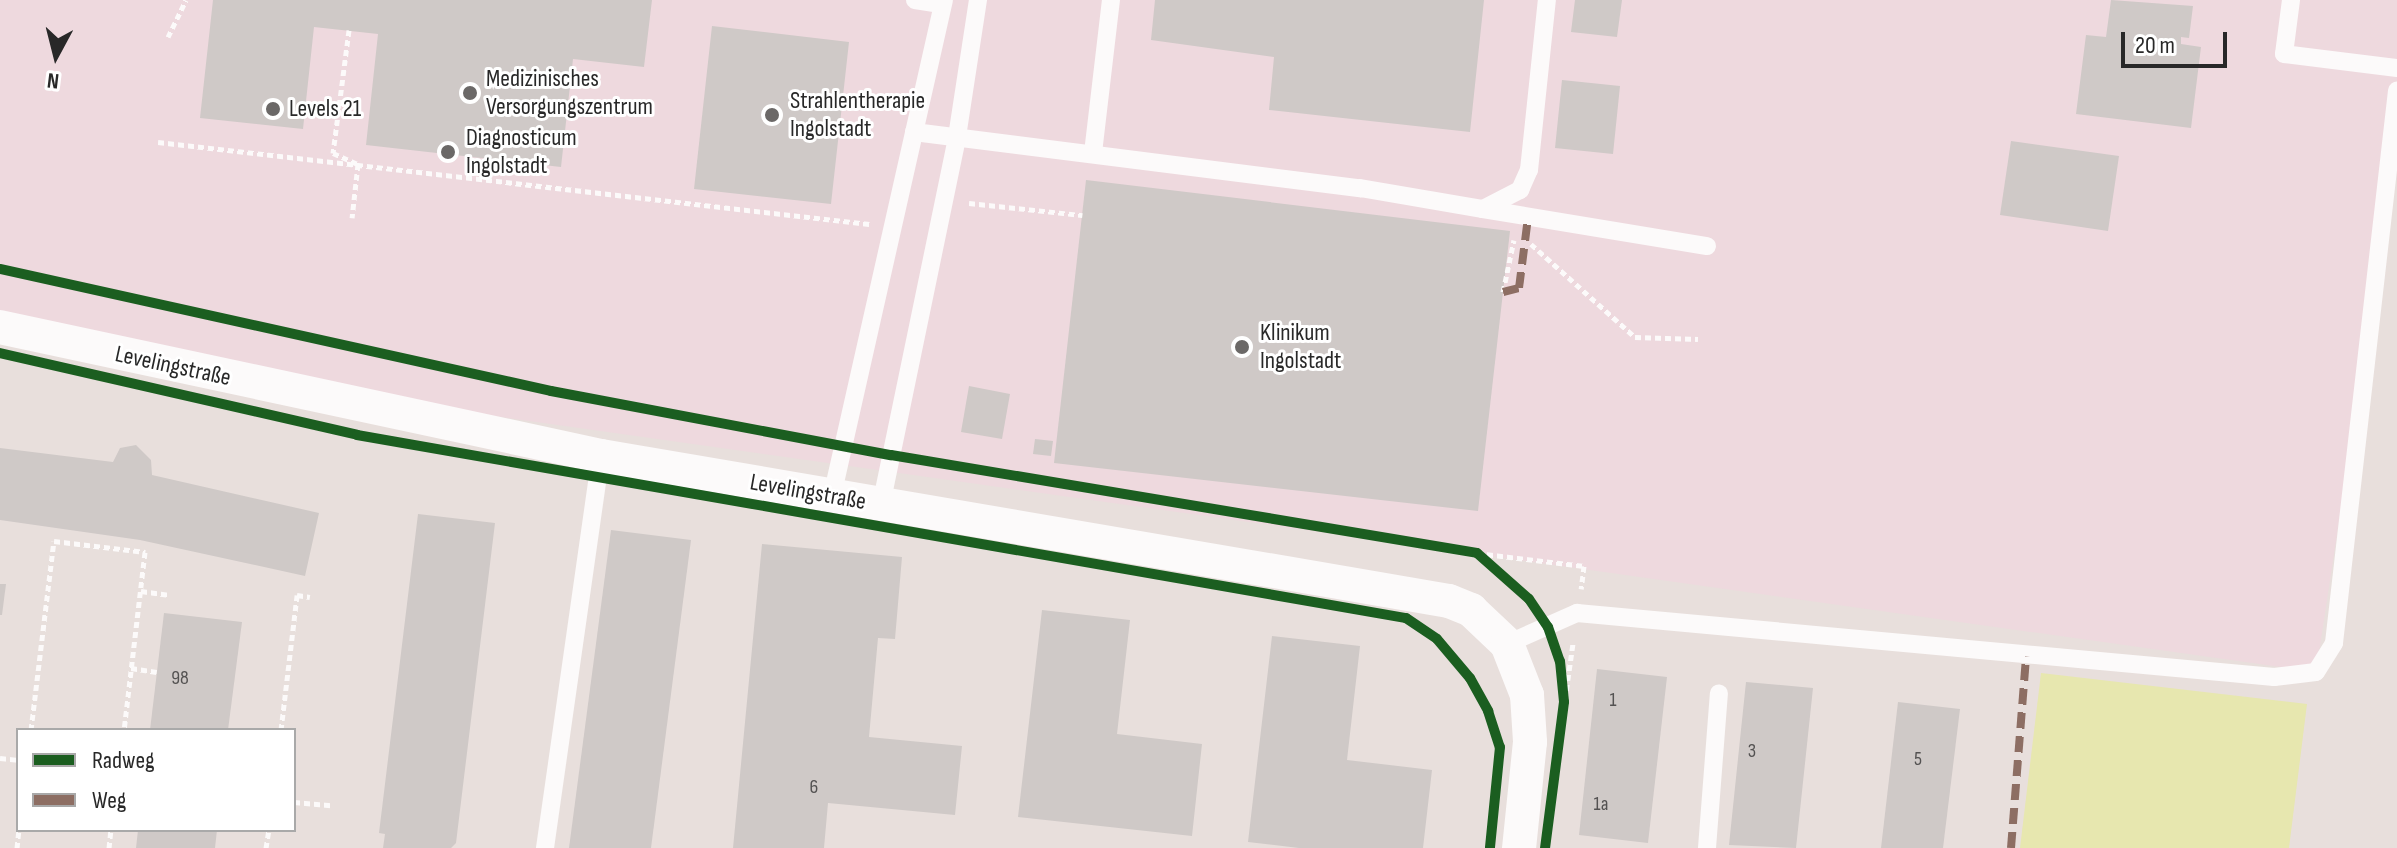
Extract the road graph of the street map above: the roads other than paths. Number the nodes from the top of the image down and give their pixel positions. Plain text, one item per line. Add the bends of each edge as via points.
1 (915, 0) edge
2 (978, 0) edge
3 (1111, 0) edge
4 (1547, 0) edge
5 (2291, 0) edge
6 (942, 2) edge
7 (2397, 68) edge
8 (2397, 91) edge
9 (914, 132) junction
10 (957, 137) junction
11 (1093, 153) junction
12 (1520, 190) junction
13 (1483, 209) junction
14 (1528, 218) junction
15 (1707, 246) dead end
16 (0, 327) edge
17 (601, 456) junction
18 (832, 496) junction
19 (881, 505) junction
20 (1507, 644) junction
21 (1719, 693) dead end
22 (545, 848) edge
23 (1519, 848) edge
24 (1707, 848) edge

1 - 6 lane
2 - 10 lane
3 - 11 lane
4 - 12 lane via 1529,170
5 - 7 lane via 2284,54
6 - 9 lane
8 - 20 lane via 2334,643 2316,672 2274,677 1577,613
9 - 10 lane
9 - 18 lane
10 - 11 lane
10 - 19 lane
11 - 13 lane
12 - 13 lane
12 - 14 lane
13 - 14 lane
14 - 15 lane
16 - 17 street, Levelingstraße
17 - 18 street, Levelingstraße
17 - 22 lane
18 - 19 street, Levelingstraße
19 - 20 street, Levelingstraße via 1449,601 1471,610
20 - 23 street, Levelingstraße via 1527,695 1530,742
21 - 24 lane

